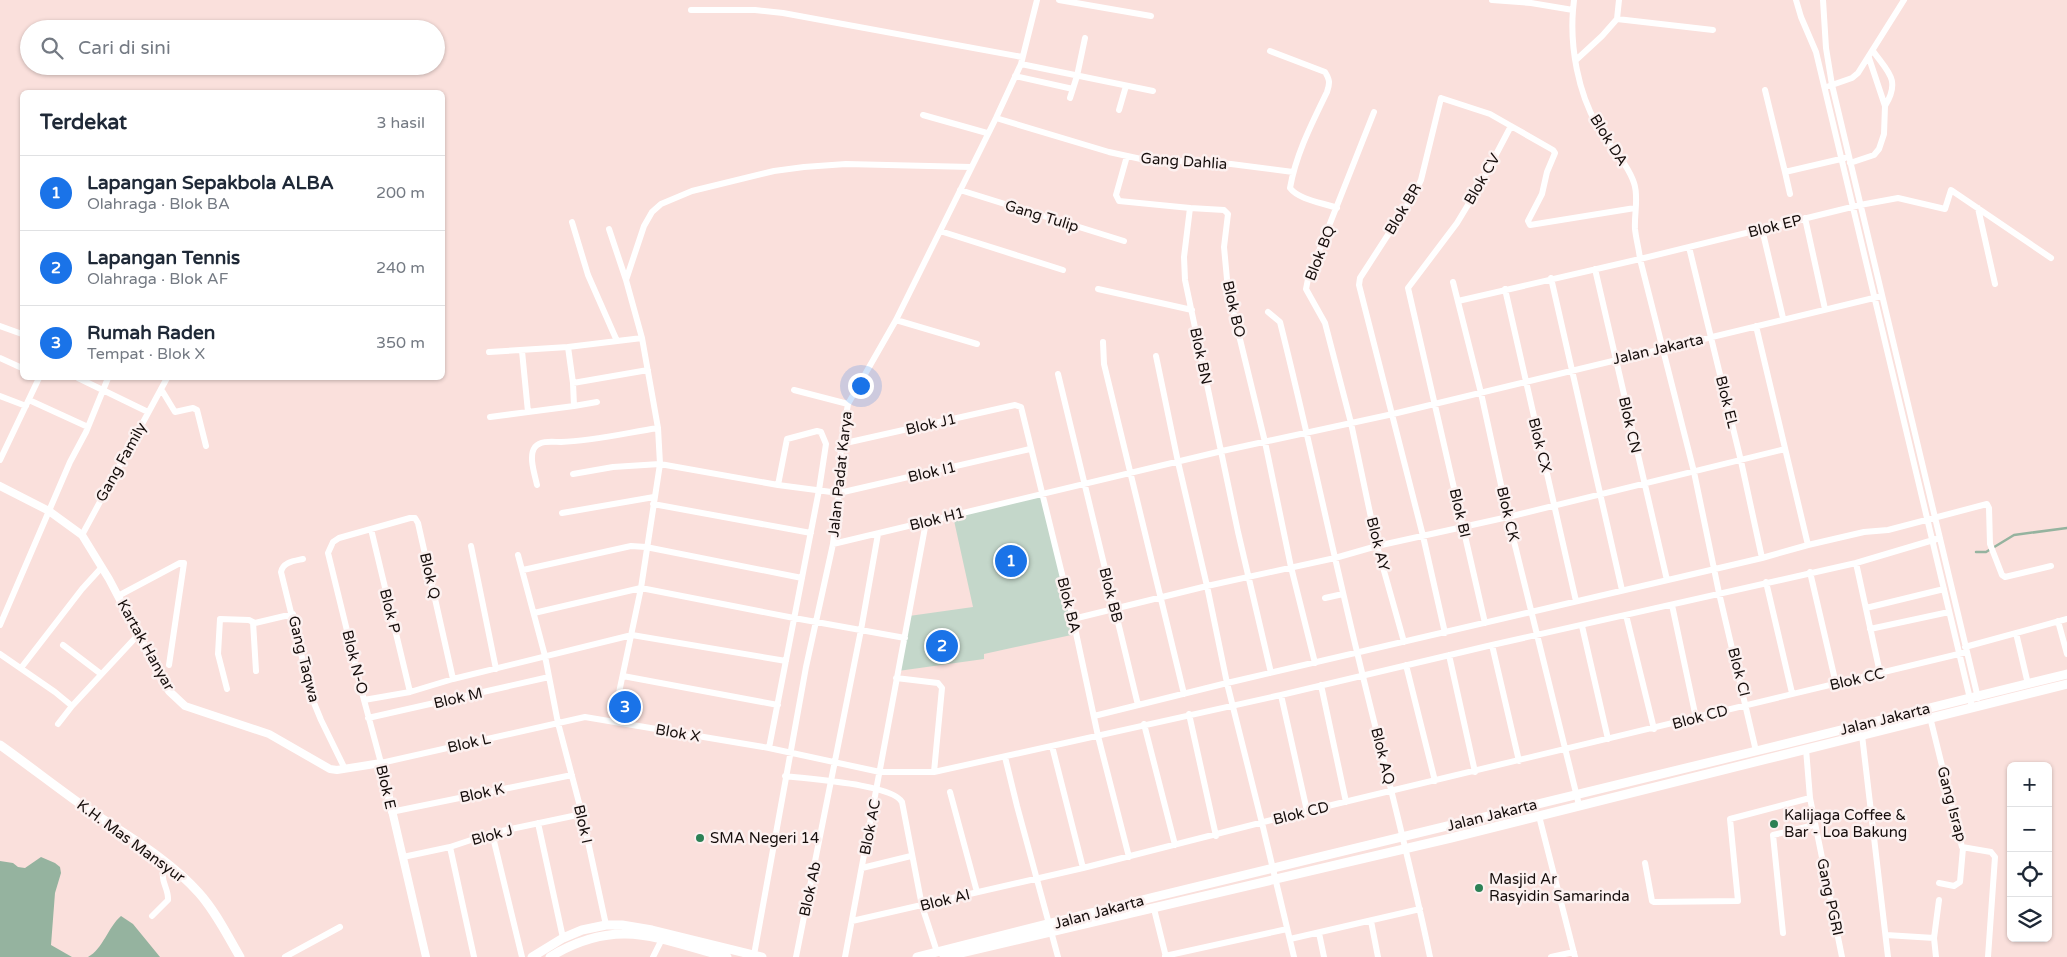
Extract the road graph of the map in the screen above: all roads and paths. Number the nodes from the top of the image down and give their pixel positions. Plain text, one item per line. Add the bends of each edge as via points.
1 (1037, 0) edge
2 (1058, 0) edge
3 (1492, 0) edge
4 (1574, 0) edge
5 (1619, 0) edge
6 (1796, 0) edge
7 (1823, 0) edge
8 (1904, 0) edge
9 (1531, 1) edge
10 (692, 10) dead end
11 (1573, 10) junction
12 (1151, 16) dead end
13 (1617, 19) junction
14 (1713, 30) dead end
15 (1085, 38) dead end
16 (1270, 51) dead end
17 (1873, 51) junction
18 (1869, 58) junction
19 (1576, 60) junction
20 (1021, 61) junction
21 (1015, 76) junction
22 (1078, 76) junction
23 (1832, 85) junction
24 (1126, 86) junction
25 (1825, 87) junction
26 (1073, 89) junction
27 (1765, 90) dead end
28 (1153, 91) dead end
29 (1070, 98) dead end
30 (1885, 106) junction
31 (1119, 110) dead end
32 (1374, 112) dead end
33 (923, 115) dead end
34 (996, 118) junction
35 (1511, 126) junction
36 (987, 133) junction
37 (1127, 156) junction
38 (1847, 159) junction
39 (971, 167) junction
40 (1293, 172) junction
41 (1785, 172) junction
42 (960, 190) junction
43 (1790, 194) dead end
44 (1857, 206) junction
45 (1190, 208) junction
46 (1337, 208) junction
47 (1635, 208) junction
48 (1978, 208) junction
49 (1805, 218) junction
50 (572, 222) dead end
51 (1762, 229) junction
52 (610, 230) dead end
53 (940, 232) junction
54 (1124, 241) dead end
55 (1689, 247) junction
56 (2051, 258) dead end
57 (1640, 259) junction
58 (1595, 269) junction
59 (1063, 270) dead end
60 (1552, 278) junction
61 (626, 280) junction
62 (1453, 282) dead end
63 (1995, 284) dead end
64 (1408, 288) joint
65 (1098, 289) dead end
66 (1505, 289) junction
67 (1878, 297) junction
68 (1458, 301) junction
69 (1825, 309) junction
70 (1192, 310) junction
71 (1268, 312) dead end
72 (1783, 318) junction
73 (896, 320) junction
74 (0, 326) edge
75 (1756, 326) junction
76 (20, 333) edge
77 (1711, 337) junction
78 (642, 338) junction
79 (617, 341) junction
80 (1103, 342) dead end
81 (977, 344) dead end
82 (568, 347) junction
83 (1662, 348) junction
84 (522, 351) junction
85 (490, 352) dead end
86 (1156, 356) dead end
87 (0, 358) edge
88 (1616, 359) junction
89 (20, 367) edge
90 (648, 370) junction
91 (1572, 370) junction
92 (1058, 374) dead end
93 (38, 380) edge
94 (82, 380) edge
95 (107, 380) edge
96 (165, 380) edge
97 (1525, 382) junction
98 (573, 383) junction
99 (161, 389) junction
100 (794, 390) dead end
101 (102, 391) junction
102 (1481, 393) junction
103 (0, 396) edge
104 (597, 402) dead end
105 (27, 403) junction
106 (848, 404) junction
107 (1434, 404) junction
108 (574, 406) junction
109 (1021, 407) joint
110 (148, 412) junction
111 (528, 412) junction
112 (1392, 414) junction
113 (490, 417) dead end
114 (1350, 423) junction
115 (88, 427) junction
116 (658, 428) junction
117 (1308, 433) junction
118 (0, 440) edge
119 (1265, 442) junction
120 (8, 443) junction
121 (841, 444) junction
122 (206, 446) dead end
123 (1030, 449) junction
124 (1785, 449) junction
125 (1222, 451) junction
126 (0, 460) edge
127 (1741, 461) junction
128 (1178, 462) junction
129 (660, 464) junction
130 (1694, 472) junction
131 (573, 474) dead end
132 (1130, 474) junction
133 (1644, 484) junction
134 (537, 485) dead end
135 (778, 485) junction
136 (1084, 485) junction
137 (0, 486) edge
138 (829, 492) junction
139 (1042, 494) junction
140 (1600, 495) junction
141 (654, 496) junction
142 (653, 504) junction
143 (1555, 505) junction
144 (49, 511) junction
145 (562, 513) dead end
146 (1508, 517) junction
147 (926, 522) junction
148 (1932, 522) junction
149 (1463, 528) junction
150 (371, 529) junction
151 (811, 533) junction
152 (878, 534) junction
153 (82, 536) junction
154 (1423, 536) junction
155 (1935, 536) junction
156 (833, 544) junction
157 (1808, 545) junction
158 (471, 546) dead end
159 (1377, 546) junction
160 (646, 547) junction
161 (518, 555) dead end
162 (1335, 558) junction
163 (1762, 558) junction
164 (303, 559) dead end
165 (1856, 563) junction
166 (2051, 566) dead end
167 (102, 567) junction
168 (1291, 567) junction
169 (523, 570) junction
170 (1715, 572) junction
171 (1810, 572) junction
172 (802, 578) junction
173 (1250, 578) junction
174 (1667, 580) junction
175 (1766, 582) junction
176 (1207, 586) junction
177 (641, 588) junction
178 (1622, 590) junction
179 (1944, 590) junction
180 (1719, 593) junction
181 (1343, 594) junction
182 (118, 596) junction
183 (1160, 597) junction
184 (1325, 598) dead end
185 (1576, 601) junction
186 (1672, 605) junction
187 (1866, 608) junction
188 (1114, 609) junction
189 (1950, 612) junction
190 (534, 613) junction
191 (1533, 613) junction
192 (293, 614) junction
193 (1626, 616) junction
194 (797, 619) junction
195 (1073, 619) junction
196 (2067, 619) edge
197 (2058, 621) junction
198 (253, 622) junction
199 (817, 622) junction
200 (1485, 622) junction
201 (0, 625) edge
202 (1582, 626) junction
203 (1870, 629) junction
204 (862, 630) junction
205 (1538, 631) junction
206 (1445, 633) junction
207 (2016, 633) junction
208 (632, 635) junction
209 (137, 636) junction
210 (905, 638) junction
211 (1404, 642) junction
212 (63, 645) dead end
213 (1492, 645) junction
214 (1964, 651) junction
215 (0, 654) edge
216 (2067, 654) edge
217 (1358, 655) junction
218 (1449, 655) junction
219 (545, 659) junction
220 (786, 661) junction
221 (1315, 663) junction
222 (169, 665) dead end
223 (1406, 665) junction
224 (21, 668) junction
225 (496, 668) junction
226 (256, 672) dead end
227 (1271, 673) junction
228 (101, 674) junction
229 (1880, 674) junction
230 (2067, 674) edge
231 (549, 675) junction
232 (1363, 675) junction
233 (623, 676) junction
234 (896, 678) junction
235 (454, 679) junction
236 (1227, 684) junction
237 (1836, 684) junction
238 (2028, 684) junction
239 (2067, 684) edge
240 (1321, 685) junction
241 (227, 689) dead end
242 (410, 692) junction
243 (1792, 693) junction
244 (1184, 694) junction
245 (1281, 695) junction
246 (364, 702) junction
247 (1974, 702) junction
248 (778, 705) junction
249 (1138, 705) junction
250 (1747, 705) junction
251 (72, 706) junction
252 (1233, 706) junction
253 (1189, 714) junction
254 (367, 715) junction
255 (1930, 717) junction
256 (1094, 718) junction
257 (1696, 718) junction
258 (614, 721) junction
259 (558, 723) junction
260 (58, 724) dead end
261 (1144, 724) junction
262 (1654, 729) junction
263 (1098, 733) junction
264 (1862, 735) junction
265 (1608, 739) junction
266 (0, 745) edge
267 (1052, 746) junction
268 (772, 749) junction
269 (1806, 749) junction
270 (1566, 750) junction
271 (788, 755) junction
272 (1758, 755) junction
273 (1005, 756) junction
274 (1519, 761) junction
275 (836, 762) junction
276 (380, 763) junction
277 (345, 769) junction
278 (934, 772) junction
279 (1475, 772) junction
280 (572, 774) junction
281 (786, 774) junction
282 (880, 774) junction
283 (832, 781) junction
284 (1435, 781) junction
285 (877, 787) junction
286 (1392, 791) junction
287 (950, 792) dead end
288 (1577, 794) junction
289 (1810, 798) junction
290 (1346, 802) junction
291 (1579, 805) junction
292 (1307, 811) junction
293 (391, 812) junction
294 (582, 814) junction
295 (1539, 816) junction
296 (538, 823) junction
297 (1262, 823) junction
298 (1814, 825) junction
299 (492, 834) junction
300 (1216, 836) junction
301 (1404, 837) junction
302 (1175, 846) junction
303 (450, 847) junction
304 (1406, 848) junction
305 (1963, 848) junction
306 (912, 856) junction
307 (403, 857) junction
308 (1129, 857) junction
309 (1646, 863) dead end
310 (168, 865) junction
311 (862, 868) junction
312 (1082, 868) junction
313 (1273, 869) junction
314 (1037, 878) junction
315 (1276, 880) junction
316 (1939, 883) dead end
317 (977, 892) junction
318 (1939, 900) dead end
319 (922, 906) junction
320 (1154, 908) junction
321 (1420, 909) junction
322 (152, 916) dead end
323 (852, 921) junction
324 (1371, 921) junction
325 (606, 926) junction
326 (340, 927) dead end
327 (1051, 928) junction
328 (1287, 929) junction
329 (1319, 932) junction
330 (1783, 933) dead end
331 (1886, 935) junction
332 (663, 936) junction
333 (563, 938) junction
334 (1934, 938) junction
335 (1290, 939) junction
336 (940, 954) edge
337 (1575, 955) edge
338 (757, 956) edge
339 (240, 957) edge
340 (286, 957) edge
341 (426, 957) edge
342 (474, 957) edge
343 (522, 957) edge
344 (532, 957) edge
345 (550, 957) edge
346 (653, 957) edge
347 (725, 957) edge
348 (796, 957) edge
349 (845, 957) edge
350 (917, 957) edge
351 (1058, 957) edge
352 (1166, 957) edge
353 (1294, 957) edge
354 (1324, 957) edge
355 (1378, 957) edge
356 (1430, 957) edge
357 (1551, 957) edge
358 (1842, 957) edge
359 (1888, 957) edge
360 (1936, 957) edge
361 (1988, 957) edge

1 - 20 street, Jalan Padat Karya
2 - 12 street
3 - 9 street
4 - 11 street, Blok DA
5 - 13 street
6 - 25 street via 1816,52
7 - 23 street
8 - 17 street
9 - 11 street
10 - 20 street via 783,13
11 - 19 street, Blok DA via 1572,38
13 - 14 street
13 - 19 street
15 - 22 street
16 - 40 street via 1325,72 1330,82
17 - 18 street
17 - 30 street via 1894,88
18 - 23 street via 1852,78
18 - 30 street
19 - 47 street, Blok DA via 1592,117 1634,183 1637,195
20 - 21 street, Jalan Padat Karya
20 - 22 street
21 - 26 street
21 - 34 street, Jalan Padat Karya
22 - 24 street
22 - 26 street
23 - 25 street
23 - 38 street
24 - 28 street
24 - 31 street
25 - 38 street
26 - 29 street
27 - 41 street
30 - 38 street via 1884,134 1879,149 1867,158
32 - 46 street, Blok BQ
33 - 36 street
34 - 36 street, Jalan Padat Karya
34 - 37 street, Gang Dahlia
35 - 47 street via 1554,151 1542,194 1528,221 1530,225
35 - 64 street, Blok CV via 1457,223
35 - 112 street, Blok BR via 1490,114 1441,98 1421,180 1360,278 1359,285
36 - 39 street, Jalan Padat Karya
37 - 40 street, Gang Dahlia
37 - 45 street via 1117,199
38 - 41 street
38 - 44 street
39 - 42 street, Jalan Padat Karya
39 - 61 street via 804,166 692,191 661,204 652,212
40 - 46 street via 1291,190
41 - 43 street
42 - 53 street, Jalan Padat Karya
42 - 54 street, Gang Tulip
44 - 48 street, Blok EP via 1898,198 1945,209 1951,190
44 - 49 street, Blok EP
44 - 67 street
45 - 70 street, Blok BN via 1184,257
45 - 119 street, Blok BO via 1224,210 1228,214 1225,268
46 - 114 street, Blok BQ via 1306,289 1325,323
47 - 57 street, Blok DA
48 - 56 street
48 - 63 street
49 - 51 street, Blok EP
49 - 69 street
50 - 79 street via 588,275
51 - 55 street, Blok EP
51 - 72 street
52 - 61 street
53 - 59 street
53 - 73 street, Jalan Padat Karya
55 - 57 street, Blok EP
55 - 77 street, Blok EL
57 - 58 street, Blok EP
57 - 83 street, Blok DA
58 - 60 street, Blok EP
58 - 88 street, Blok CN
60 - 66 street, Blok EP
60 - 91 street
61 - 78 street
62 - 68 street, Blok CK
64 - 107 street, Blok BI
65 - 70 street
66 - 68 street, Blok EP
66 - 97 street, Blok CX
67 - 69 street, Jalan Jakarta
67 - 148 street
68 - 102 street, Blok CK
69 - 72 street, Jalan Jakarta
70 - 125 street, Blok BN
71 - 117 street, Blok AQ via 1280,322
72 - 75 street, Jalan Jakarta
73 - 81 street
73 - 106 street, Jalan Padat Karya
74 - 76 street
75 - 77 street, Jalan Jakarta
75 - 124 street
77 - 83 street, Jalan Jakarta
77 - 127 street, Blok EL
78 - 79 street
78 - 90 street
79 - 82 street
80 - 132 street via 1104,364
82 - 84 street
82 - 98 street
83 - 88 street, Jalan Jakarta
83 - 130 street, Blok DA
84 - 85 street
84 - 111 street
86 - 128 street
87 - 89 street
88 - 91 street, Jalan Jakarta
88 - 133 street, Blok CN
90 - 98 street
90 - 116 street
91 - 97 street, Jalan Jakarta
91 - 140 street
92 - 136 street, Blok BB
93 - 105 street
94 - 101 street
95 - 101 street
96 - 99 street, Gang Family
97 - 102 street, Jalan Jakarta
97 - 143 street, Blok CX
98 - 108 street
99 - 110 street, Gang Family
99 - 122 street via 175,412 197,410
100 - 106 street
101 - 110 street
101 - 115 street
102 - 107 street, Jalan Jakarta
102 - 146 street, Blok CK
103 - 105 street
104 - 108 street
105 - 115 street
105 - 120 street
106 - 121 street, Jalan Padat Karya
107 - 112 street, Jalan Jakarta
107 - 149 street, Blok BI
108 - 111 street
109 - 121 street, Blok J1 via 1015,405
109 - 123 street, Blok BA
110 - 153 street, Gang Family
111 - 113 street
112 - 114 street, Jalan Jakarta
112 - 154 street
114 - 117 street, Jalan Jakarta
114 - 159 street, Blok AY
115 - 144 street
116 - 129 street
116 - 134 street via 536,446 532,458
117 - 119 street, Jalan Jakarta
117 - 162 street, Blok AQ
118 - 120 street
119 - 125 street, Jalan Jakarta
119 - 168 street
120 - 126 street
121 - 138 street, Jalan Padat Karya
123 - 138 street, Blok I1
123 - 139 street, Blok BA
124 - 127 street
124 - 157 street
125 - 128 street, Blok H1
125 - 173 street, Blok BN
127 - 130 street
127 - 163 street, Blok EL
128 - 132 street, Blok H1
128 - 176 street
129 - 131 street, Blok I1
129 - 135 street, Blok I1
129 - 141 street
130 - 133 street
130 - 170 street, Blok CI
132 - 136 street, Blok H1
132 - 183 street
133 - 140 street
133 - 174 street, Blok CN
135 - 138 street, Blok I1
135 - 138 street via 787,439 817,431 821,432 826,444
136 - 139 street, Blok H1
136 - 188 street, Blok BB
137 - 144 street, Kartak Hanyar
138 - 151 street
138 - 156 street, Jalan Padat Karya
139 - 147 street, Blok H1
139 - 195 street, Blok BA
140 - 143 street
140 - 178 street
141 - 142 street
141 - 145 street
142 - 151 street
142 - 160 street
143 - 146 street
143 - 185 street, Blok CX
144 - 153 street, Kartak Hanyar
144 - 201 street
146 - 149 street
146 - 191 street, Blok CK
147 - 152 street, Blok H1
147 - 210 street
148 - 155 street
148 - 157 street via 1864,532
148 - 166 street via 1987,504 1989,540 2000,573 2005,577
149 - 154 street
149 - 200 street, Blok BI
150 - 235 street, Blok Q via 410,518 415,518 418,523
150 - 242 street, Blok P
150 - 246 street, Blok N-O via 333,542 328,553
151 - 172 street
152 - 156 street, Blok H1
152 - 204 street, Blok Ab
153 - 167 street, Kartak Hanyar
154 - 159 street
154 - 206 street
155 - 165 street, Blok X
155 - 179 street
155 - 214 street
156 - 199 street, Jalan Padat Karya
157 - 163 street
158 - 225 street
159 - 162 street
159 - 211 street, Blok AY
160 - 169 street via 631,546
160 - 172 street
160 - 177 street
161 - 169 street
162 - 168 street
162 - 181 street, Blok AQ
163 - 170 street
164 - 192 street, Gang Taqwa via 282,568
165 - 171 street, Blok X
165 - 187 street
167 - 182 street, Kartak Hanyar
167 - 224 street
168 - 173 street
168 - 221 street
169 - 190 street
170 - 174 street
170 - 180 street, Blok CI
171 - 175 street, Blok X
171 - 237 street
172 - 194 street
173 - 176 street
173 - 227 street, Blok BN
174 - 178 street
175 - 180 street, Blok X
175 - 243 street
176 - 183 street
176 - 236 street
177 - 190 street
177 - 194 street
177 - 208 street
178 - 185 street
179 - 187 street
179 - 189 street
180 - 186 street, Blok X
180 - 250 street, Blok CI
181 - 184 street
181 - 217 street, Blok AQ
182 - 209 street, Kartak Hanyar
182 - 222 street via 180,563 184,564
183 - 188 street
183 - 244 street
185 - 191 street
186 - 193 street, Blok X
186 - 257 street
187 - 203 street
188 - 195 street
188 - 249 street, Blok BB
189 - 203 street
189 - 214 street
190 - 219 street
191 - 200 street
191 - 205 street, Blok CK
192 - 198 street
192 - 277 street, Gang Taqwa via 317,711
193 - 202 street, Blok X
193 - 262 street
194 - 199 street
194 - 220 street
195 - 256 street, Blok BA
196 - 197 street, Blok CC
197 - 207 street, Blok CC
197 - 216 street
198 - 226 street
198 - 241 street via 220,618 218,654
199 - 204 street
199 - 271 street, Jalan Padat Karya
200 - 206 street
202 - 205 street, Blok X
202 - 265 street
203 - 229 street
204 - 210 street
204 - 275 street, Blok Ab
205 - 213 street, Blok X
205 - 270 street
206 - 211 street
207 - 214 street, Blok CC
207 - 238 street
208 - 219 street, Blok N-O
208 - 220 street
208 - 233 street
209 - 228 street
209 - 277 street, Kartak Hanyar via 166,688 178,701 192,709 269,734 322,766
210 - 234 street
211 - 217 street
212 - 228 street
213 - 218 street, Blok X
213 - 274 street
214 - 229 street, Blok CC
214 - 247 street
215 - 224 street
217 - 221 street
217 - 232 street, Blok AQ
218 - 223 street, Blok X
218 - 279 street
219 - 225 street, Blok N-O
219 - 231 street
220 - 248 street
221 - 227 street
223 - 232 street, Blok X
223 - 284 street
224 - 251 street
225 - 235 street, Blok N-O
227 - 236 street
228 - 251 street
229 - 237 street, Blok CC
230 - 238 main road, Jalan Jakarta
231 - 254 street, Blok M
231 - 259 street
232 - 240 street, Blok X
232 - 286 street, Blok AQ
233 - 248 street
233 - 258 street
234 - 278 street via 938,683 942,688
234 - 282 street
235 - 242 street, Blok N-O
236 - 244 street
236 - 252 street
237 - 243 street, Blok CC
238 - 247 main road, Jalan Jakarta
239 - 247 main road, Jalan Jakarta
240 - 245 street, Blok X
240 - 290 street
242 - 246 street, Blok N-O
243 - 250 street, Blok CC
244 - 249 street
245 - 252 street, Blok X
245 - 292 street
246 - 254 street, Blok E
247 - 255 main road, Jalan Jakarta
247 - 272 main road, Jalan Jakarta
248 - 268 street
249 - 256 street
250 - 257 street, Blok CD
250 - 272 street, Blok CI
251 - 260 street
252 - 253 street, Blok X
252 - 297 street
253 - 261 street, Blok X
253 - 300 street
254 - 276 street, Blok E
255 - 264 main road, Jalan Jakarta
255 - 305 street, Gang Israp
256 - 263 street, Blok BA
257 - 262 street, Blok CD
258 - 259 street, Blok X via 585,716
258 - 268 street, Blok X
259 - 276 street, Blok L
259 - 280 street, Blok I
261 - 263 street, Blok X
261 - 302 street
262 - 265 street, Blok CD
263 - 267 street, Blok X
263 - 308 street, Blok BA
264 - 269 main road, Jalan Jakarta
264 - 331 street
265 - 270 street, Blok CD
266 - 310 main road, K.H. Mas Mansyur
267 - 273 street, Blok X
267 - 312 street
268 - 271 street, Blok X
269 - 272 main road, Jalan Jakarta
269 - 289 street, Gang PGRI
270 - 274 street, Blok CD
270 - 288 street
271 - 275 street, Blok X
271 - 281 street, Jalan Padat Karya
272 - 288 main road, Jalan Jakarta
272 - 291 main road, Jalan Jakarta
273 - 278 street, Blok X
273 - 314 street
274 - 279 street, Blok CD
275 - 282 street, Blok X
275 - 283 street, Blok Ab
276 - 277 street, Kartak Hanyar
276 - 293 street, Blok E
278 - 282 street, Blok X
279 - 284 street, Blok CD
280 - 293 street, Blok K
280 - 294 street, Blok I
281 - 283 street
281 - 338 street, Jalan Padat Karya
282 - 285 street
283 - 285 street
283 - 348 street, Blok Ab
284 - 286 street, Blok CD
285 - 306 street, Blok AC via 898,796 902,802
285 - 311 street, Blok AC
286 - 290 street, Blok CD
286 - 301 street, Blok AQ
287 - 317 street
288 - 291 street
288 - 301 main road, Jalan Jakarta
289 - 298 street, Gang PGRI
289 - 309 street via 1730,819 1738,901 1654,902
290 - 292 street, Blok CD
291 - 295 main road, Jalan Jakarta
292 - 297 street, Blok CD
293 - 307 street, Blok E
294 - 296 street, Blok J
294 - 325 street, Blok I
295 - 304 main road, Jalan Jakarta
295 - 337 street
296 - 299 street, Blok J
296 - 333 street
297 - 300 street, Blok CD
297 - 313 street
298 - 330 street via 1774,835
298 - 358 street, Gang PGRI
299 - 303 street, Blok J
299 - 343 street
300 - 302 street, Blok CD
301 - 304 street, Blok AQ
301 - 313 main road, Jalan Jakarta
302 - 308 street, Blok CD
303 - 307 street, Blok J
303 - 342 street
304 - 315 main road, Jalan Jakarta
304 - 321 street, Blok AQ
305 - 316 street via 1960,882 1954,886
305 - 361 street, Gang Israp via 1991,852 1995,857
306 - 311 street
306 - 319 street, Blok AC
307 - 341 street, Blok E
308 - 312 street, Blok CD
310 - 322 street via 162,879 168,900
310 - 339 main road, K.H. Mas Mansyur via 209,905
311 - 323 street, Blok AC
312 - 314 street, Blok CD
313 - 315 street
313 - 327 main road, Jalan Jakarta via 1154,897
314 - 317 street, Blok AI
314 - 327 street
315 - 320 main road, Jalan Jakarta
315 - 328 street
317 - 319 street, Blok AI
318 - 334 street
319 - 323 street, Blok AI
319 - 336 street, Blok AC
320 - 327 main road, Jalan Jakarta
320 - 352 street
321 - 324 street
321 - 356 street, Blok AQ
323 - 349 street, Blok AC
324 - 329 street
324 - 355 street
325 - 332 main road via 622,925
325 - 333 main road via 582,930
326 - 340 street
327 - 336 main road, Jalan Jakarta
327 - 351 street
328 - 335 street
328 - 352 street
329 - 335 street
329 - 354 street
331 - 334 street
331 - 359 street
332 - 338 main road
332 - 345 main road via 605,934 586,939
332 - 346 street
332 - 347 main road
333 - 344 main road
334 - 360 street
335 - 353 street
336 - 350 main road, Jalan Jakarta
337 - 357 street

